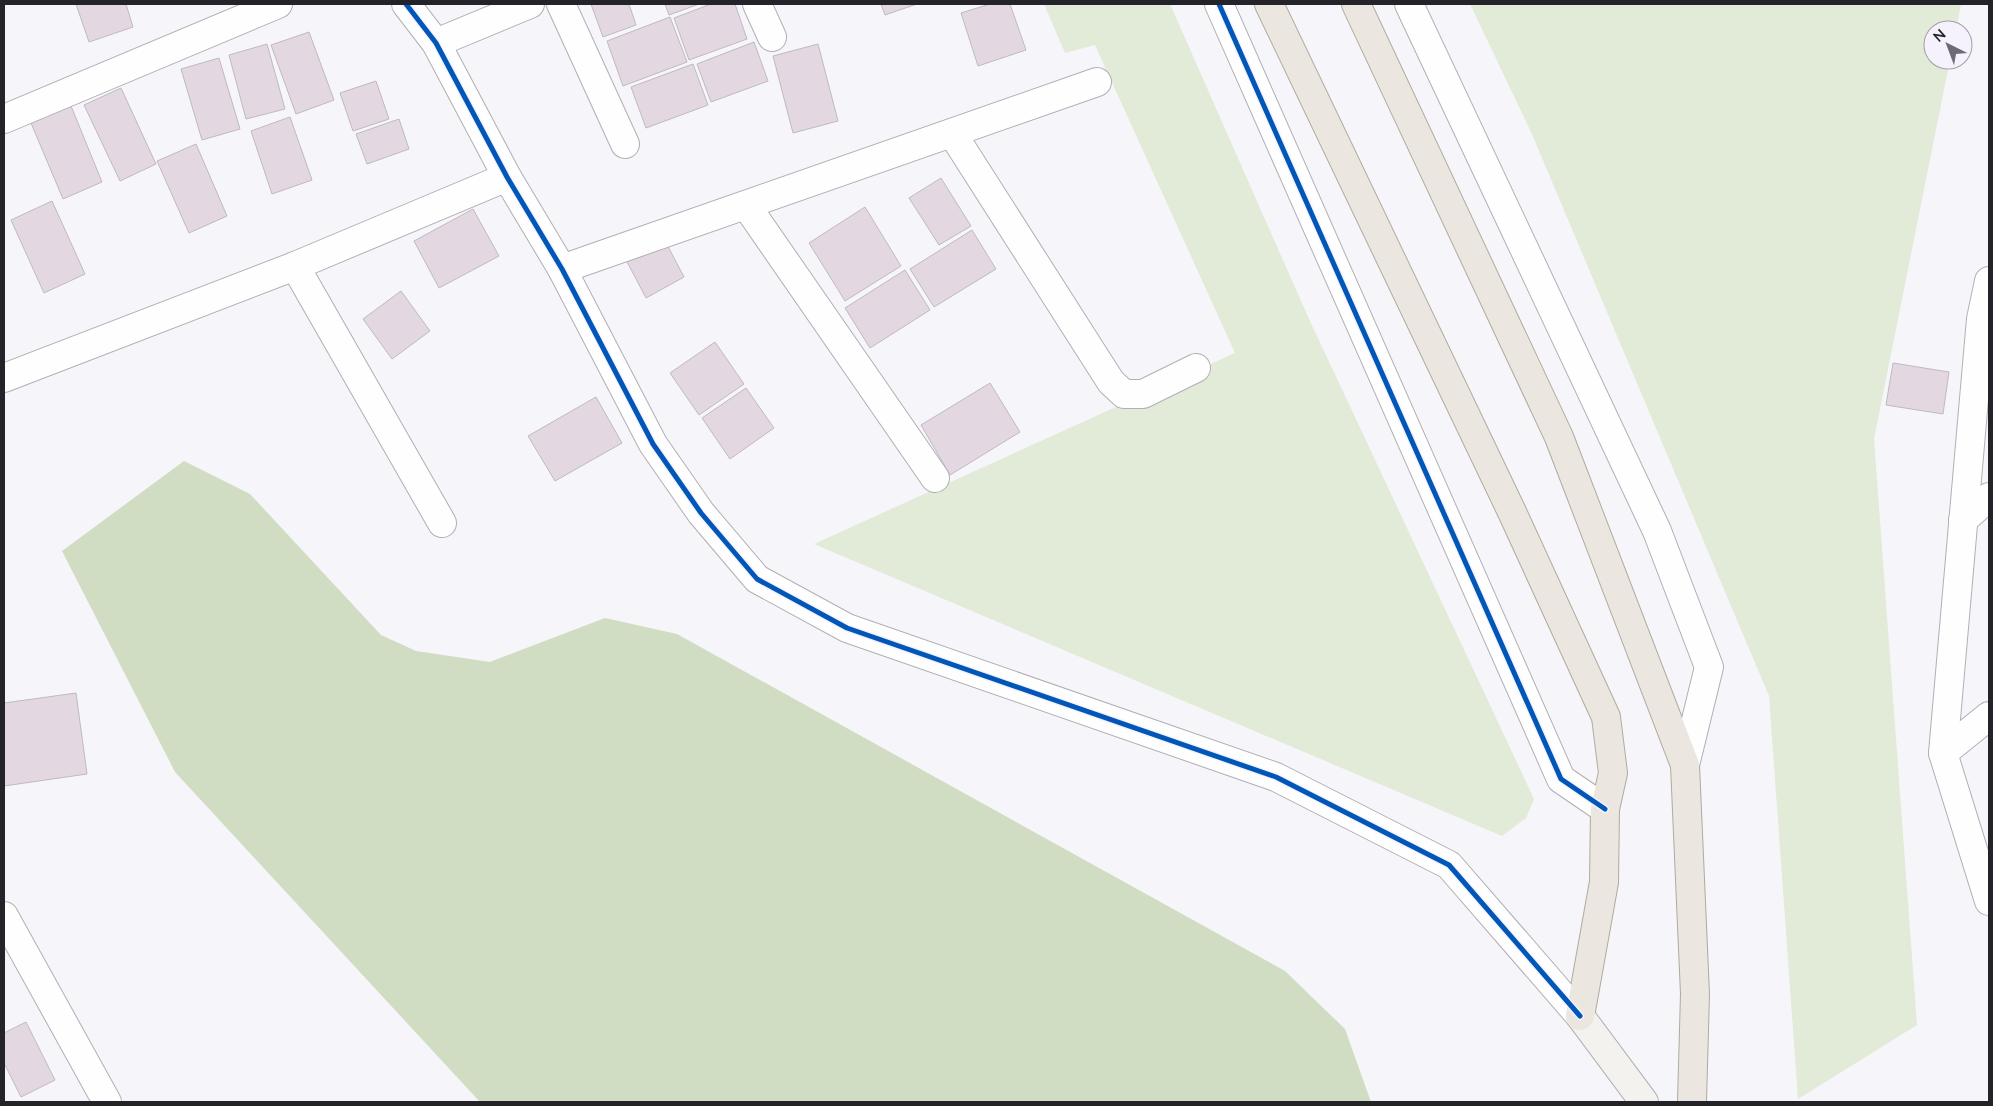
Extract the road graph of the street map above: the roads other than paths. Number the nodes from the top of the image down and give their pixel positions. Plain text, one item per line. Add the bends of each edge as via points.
1 (278, 4) edge
2 (406, 4) edge
3 (530, 4) edge
4 (561, 4) edge
5 (757, 4) edge
6 (1219, 4) edge
7 (1269, 4) edge
8 (1356, 4) edge
9 (1409, 4) edge
10 (772, 37) dead end
11 (436, 44) junction
12 (1097, 82) dead end
13 (4, 118) edge
14 (952, 133) junction
15 (625, 144) dead end
16 (507, 177) junction
17 (746, 205) junction
18 (295, 266) junction
19 (562, 269) junction
20 (1989, 281) edge
21 (1196, 368) dead end
22 (4, 378) edge
23 (935, 478) dead end
24 (1989, 497) edge
25 (1963, 520) junction
26 (442, 524) dead end
27 (1989, 716) edge
28 (1943, 753) junction
29 (1685, 765) junction
30 (1604, 810) junction
31 (1989, 901) edge
32 (4, 916) edge
33 (11, 945) edge
34 (1580, 1016) junction
35 (107, 1102) edge
36 (1644, 1102) edge
37 (1692, 1102) edge

1 - 13 street
2 - 11 street
3 - 11 street
4 - 15 street
5 - 10 street
6 - 30 street via 1561,779
7 - 30 main road via 1508,503 1606,717 1613,772
8 - 29 main road via 1559,437
9 - 29 street via 1657,531 1709,667
11 - 16 street
12 - 14 street
14 - 17 street
14 - 21 street via 1106,374 1124,394 1143,394
16 - 18 street
16 - 19 street
17 - 19 street
17 - 23 street
18 - 22 street
18 - 26 street
19 - 34 street via 653,444 702,514 757,579 847,628 1276,777 1449,865
20 - 25 street via 1981,319
24 - 25 street
25 - 28 street
27 - 28 street
28 - 31 street
29 - 37 main road via 1695,994
30 - 34 main road via 1604,882
32 - 33 street
33 - 35 street
34 - 36 main road

